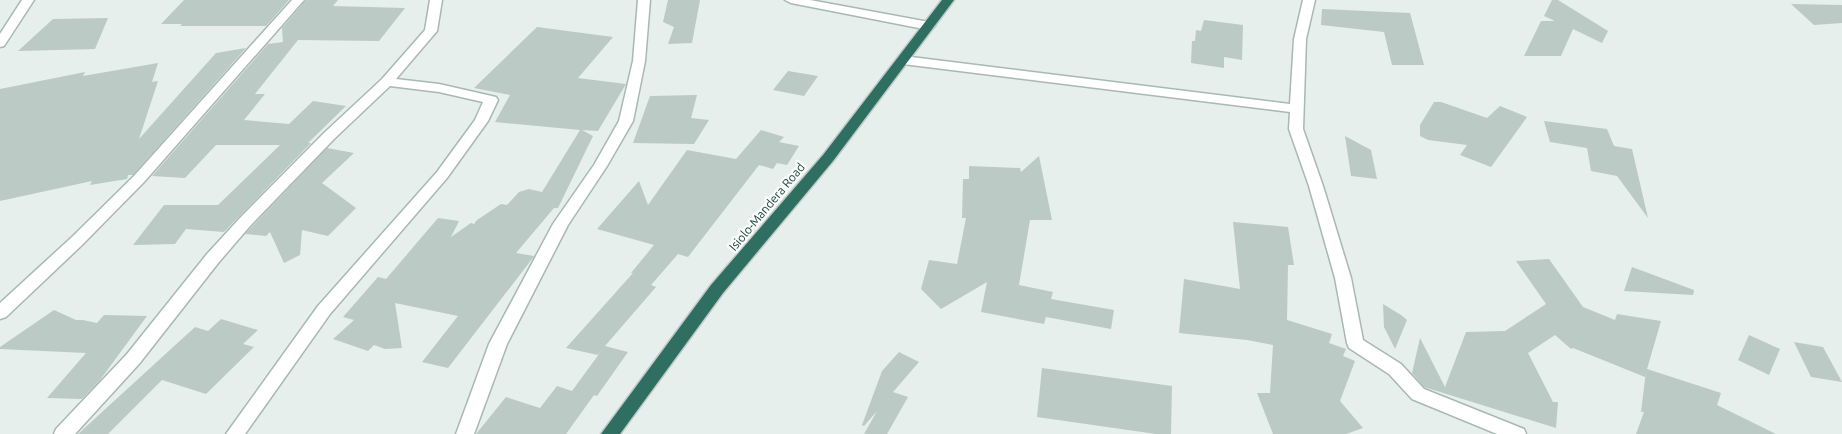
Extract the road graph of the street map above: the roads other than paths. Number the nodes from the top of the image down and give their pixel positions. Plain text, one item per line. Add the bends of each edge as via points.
1 (28, 0) edge
2 (298, 0) edge
3 (436, 0) edge
4 (644, 0) edge
5 (791, 0) edge
6 (948, 0) edge
7 (1309, 0) edge
8 (929, 26) junction
9 (0, 43) edge
10 (903, 60) junction
11 (387, 82) junction
12 (1295, 109) junction
13 (0, 313) edge
14 (63, 434) edge
15 (235, 434) edge
16 (465, 434) edge
17 (610, 434) edge
18 (1517, 434) edge

1 - 9 street
2 - 13 street via 140,179
3 - 11 street via 431,31
4 - 16 street via 639,61 626,121 561,224 498,344
5 - 8 street
6 - 8 highway, Isiolo-Mandera Road
7 - 12 street via 1300,39
8 - 10 highway, Isiolo-Mandera Road
10 - 12 street
10 - 17 highway, Isiolo-Mandera Road via 828,158 717,289
11 - 14 street via 238,229 133,359
11 - 15 street via 439,88 491,100 481,121 442,175 324,310
12 - 18 street via 1296,129 1343,278 1356,343 1395,369 1418,394

